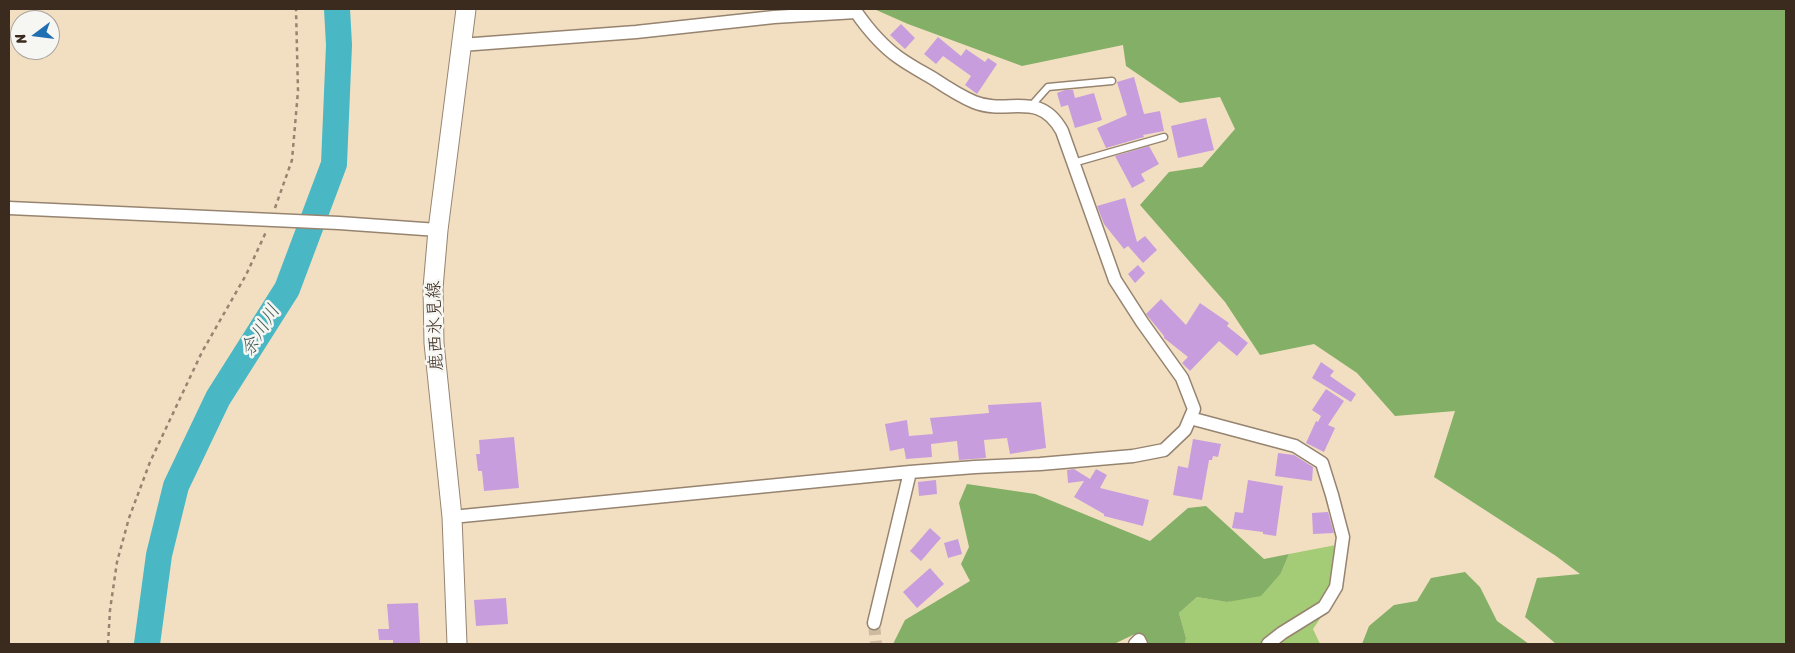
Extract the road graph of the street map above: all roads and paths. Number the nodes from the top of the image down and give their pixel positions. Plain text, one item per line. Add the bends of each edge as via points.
1 (296, 9) edge
2 (466, 9) edge
3 (856, 10) edge
4 (461, 45) junction
5 (1112, 81) dead end
6 (1031, 106) junction
7 (1164, 137) dead end
8 (1073, 162) junction
9 (9, 208) edge
10 (271, 221) junction
11 (438, 230) junction
12 (1190, 418) junction
13 (910, 472) junction
14 (452, 517) junction
15 (874, 623) tunnel mouth
16 (108, 644) edge
17 (457, 644) edge
18 (1135, 644) edge
19 (1141, 644) edge
20 (1268, 644) edge

1 - 10 path via 298,91 292,160
2 - 4 main road, 鹿西氷見線
3 - 4 street
3 - 6 street via 872,33 897,57 952,90 975,102 996,107
4 - 11 main road, 鹿西氷見線
5 - 6 lane via 1048,87
6 - 8 street via 1056,121
7 - 8 lane
8 - 12 street via 1115,280 1182,378 1194,408
9 - 10 street
10 - 11 street
10 - 16 path via 246,275 202,352 146,471 117,562
11 - 14 main road, 鹿西氷見線 via 433,288 434,342
12 - 13 street via 1185,430 1164,450 1133,456
12 - 20 street via 1294,446 1322,464 1343,537 1336,587 1324,607
13 - 14 street
13 - 15 street
14 - 17 main road, 鹿西氷見線
18 - 19 street via 1139,640

